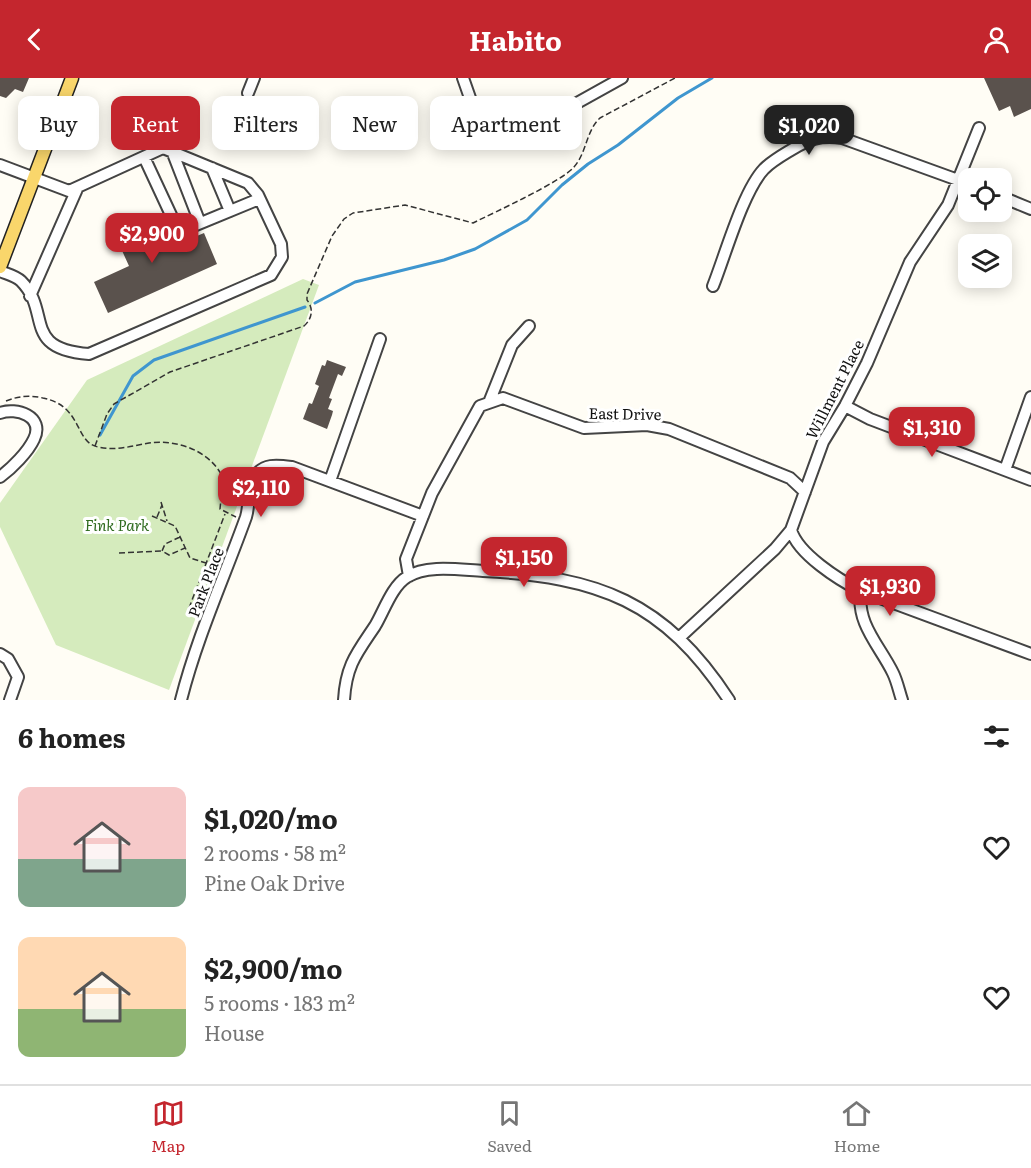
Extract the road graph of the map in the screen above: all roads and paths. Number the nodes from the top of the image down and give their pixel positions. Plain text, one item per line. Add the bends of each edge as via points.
1 (72, 78) edge
2 (254, 78) edge
3 (463, 78) edge
4 (622, 78) edge
5 (675, 78) edge
6 (248, 93) dead end
7 (979, 128) dead end
8 (172, 151) junction
9 (144, 157) junction
10 (0, 165) edge
11 (212, 168) junction
12 (968, 168) edge
13 (34, 178) junction
14 (958, 180) edge
15 (77, 189) junction
16 (958, 191) edge
17 (259, 199) junction
18 (1012, 201) edge
19 (1031, 208) edge
20 (230, 211) junction
21 (200, 223) junction
22 (0, 269) edge
23 (712, 286) dead end
24 (30, 296) junction
25 (529, 326) dead end
26 (380, 339) dead end
27 (1031, 397) edge
28 (490, 400) junction
29 (845, 406) junction
30 (1, 408) edge
31 (95, 446) junction
32 (1005, 470) junction
33 (0, 477) edge
34 (1031, 480) edge
35 (330, 481) junction
36 (805, 492) junction
37 (226, 513) junction
38 (152, 516) dead end
39 (423, 516) junction
40 (156, 518) junction
41 (244, 521) junction
42 (168, 522) junction
43 (790, 530) junction
44 (180, 537) junction
45 (185, 548) junction
46 (162, 551) junction
47 (119, 554) dead end
48 (206, 564) junction
49 (409, 576) junction
50 (861, 591) junction
51 (189, 608) dead end
52 (680, 637) junction
53 (0, 654) edge
54 (1031, 654) edge
55 (10, 700) edge
56 (181, 700) edge
57 (344, 700) edge
58 (729, 700) edge
59 (902, 700) edge

1 - 13 main road
2 - 6 street
3 - 4 street via 476,115 568,108
5 - 31 path via 600,118 578,162 568,172 473,223 405,205 353,213 332,236 309,289 309,322 170,372 114,404
7 - 12 street, Willment Place
8 - 9 street via 163,148
8 - 11 street
8 - 21 street
9 - 15 street
9 - 21 street via 173,225 184,230
10 - 13 street
11 - 17 street via 248,183
11 - 20 street
13 - 15 street via 69,191
13 - 22 main road
14 - 23 street via 842,138 822,135 808,140 763,170 745,203
15 - 24 street
16 - 29 street, Willment Place via 910,262
17 - 20 street
17 - 24 street via 280,244 282,257 277,268 271,275 183,315 89,354 67,352 53,345 39,324
18 - 19 street
20 - 21 street
22 - 24 street via 17,278
25 - 28 street via 512,345
26 - 35 street
27 - 32 street
28 - 36 street, East Drive via 503,398 584,428 647,425 669,429 790,478
28 - 39 street via 480,406 465,430
29 - 32 street
29 - 36 street, Willment Place via 823,442
30 - 31 path via 25,396 57,401
30 - 33 street via 25,412 36,433
31 - 37 path via 111,449 168,443 204,455 223,478 220,508
32 - 34 street
35 - 39 street, Park Place
35 - 41 street, Park Place via 269,465 254,477
36 - 43 street, Willment Place
37 - 41 path
37 - 48 path
38 - 40 path
39 - 49 street via 406,559
40 - 42 path
40 - 42 path via 161,503
41 - 56 street, Park Place via 193,655
42 - 44 path
43 - 50 street via 801,549
43 - 52 street, Willment Place via 775,549
44 - 45 path
44 - 46 path via 165,544
45 - 46 path via 169,555
45 - 48 path via 190,558
46 - 47 path
48 - 51 path
49 - 52 street via 436,570 522,573 597,587 654,616
49 - 57 street via 401,581 354,656
50 - 54 street
50 - 59 street via 867,630 894,674
52 - 58 street
53 - 55 street via 8,659 18,677

